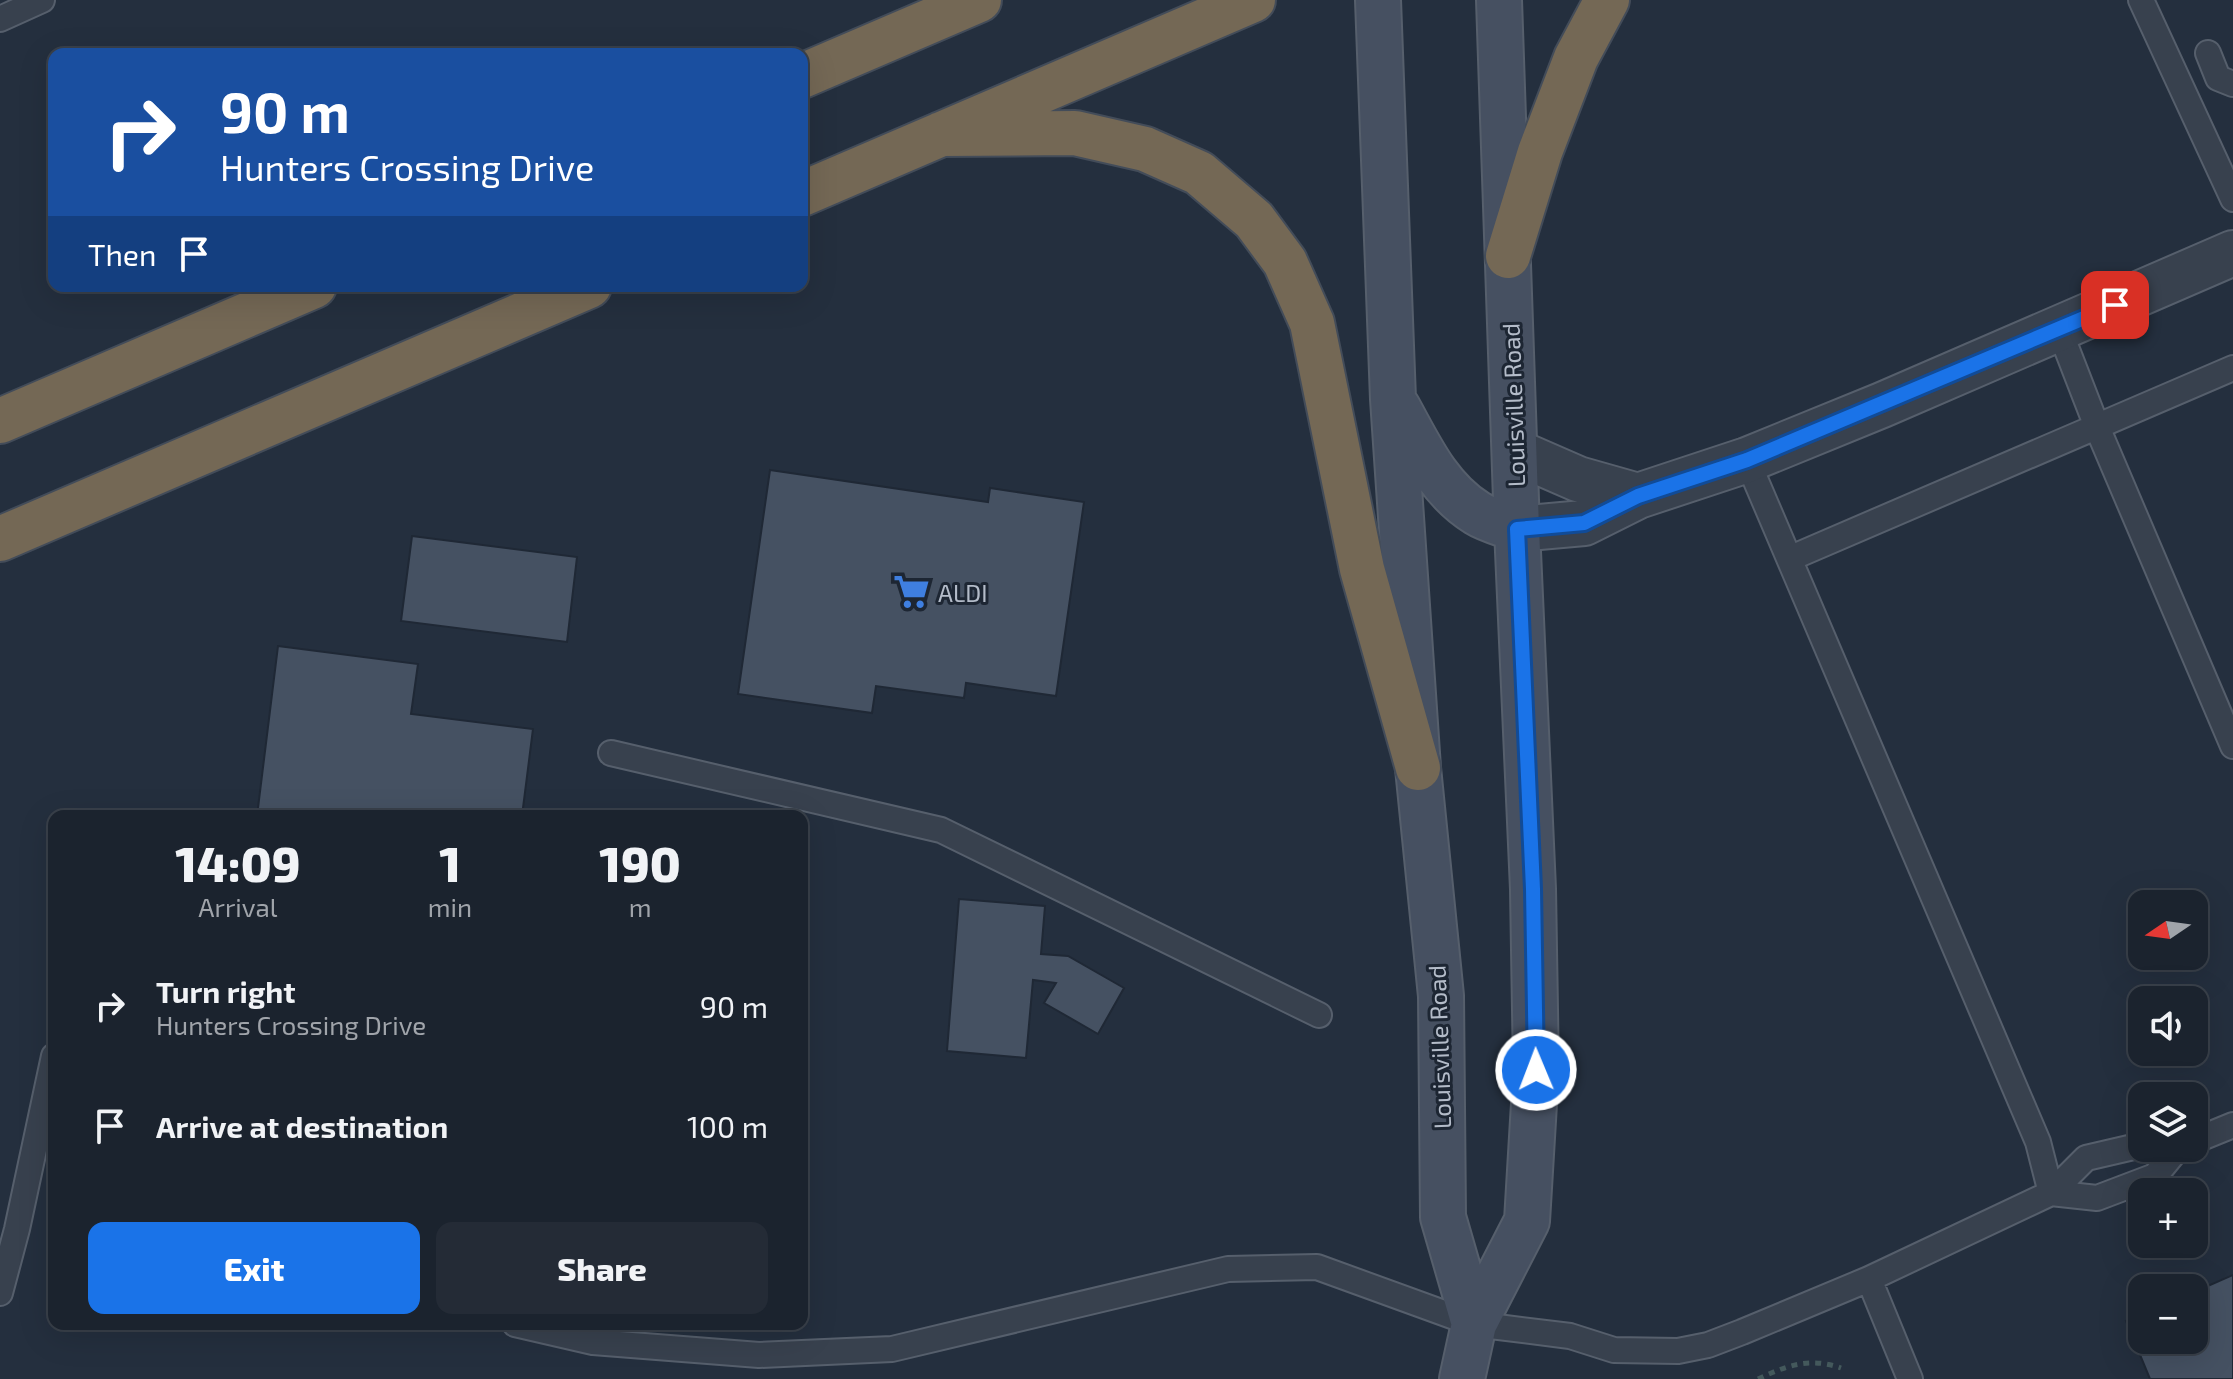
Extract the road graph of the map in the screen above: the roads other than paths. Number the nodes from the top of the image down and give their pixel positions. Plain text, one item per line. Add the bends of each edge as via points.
1 (42, 0) edge
2 (979, 0) edge
3 (1253, 0) edge
4 (1378, 0) edge
5 (1499, 0) edge
6 (1607, 0) edge
7 (2141, 0) edge
8 (0, 19) edge
9 (2208, 53) dead end
10 (808, 73) edge
11 (2233, 84) edge
12 (941, 134) junction
13 (2223, 149) edge
14 (808, 191) edge
15 (2233, 199) edge
16 (2233, 253) edge
17 (1508, 256) junction
18 (300, 292) edge
19 (575, 292) edge
20 (2059, 329) junction
21 (2233, 368) edge
22 (1393, 399) junction
23 (0, 421) edge
24 (2097, 427) junction
25 (1516, 452) junction
26 (1747, 460) junction
27 (1638, 496) junction
28 (1517, 529) junction
29 (0, 539) edge
30 (1791, 558) junction
31 (2233, 746) edge
32 (611, 753) dead end
33 (1418, 768) junction
34 (1319, 1015) dead end
35 (48, 1084) edge
36 (2233, 1125) edge
37 (2208, 1135) edge
38 (2128, 1148) edge
39 (2166, 1162) edge
40 (2051, 1193) junction
41 (1869, 1279) junction
42 (0, 1293) edge
43 (1474, 1324) junction
44 (541, 1330) edge
45 (1462, 1379) edge
46 (1910, 1379) edge

1 - 8 lane
2 - 10 highway
3 - 12 highway
4 - 22 main road, Louisville Road
5 - 17 main road, Louisville Road
6 - 17 highway via 1571,71
7 - 13 lane
9 - 11 lane via 2218,78
12 - 14 highway
12 - 33 highway via 1075,133 1145,149 1199,173 1254,220 1285,262 1312,323 1362,569
13 - 15 lane
16 - 20 street
17 - 25 main road, Louisville Road
18 - 23 highway
19 - 29 highway
20 - 24 lane
20 - 26 street
21 - 24 lane
22 - 28 main road via 1448,490 1478,513
22 - 33 main road, Louisville Road
24 - 30 lane
24 - 31 lane
25 - 27 street via 1578,479
25 - 28 main road, Louisville Road
26 - 27 street
26 - 30 lane
27 - 28 street via 1584,523
28 - 43 main road, Louisville Road via 1533,889 1535,1085 1527,1221
30 - 40 lane via 2038,1142
32 - 34 lane via 941,830
33 - 43 main road, Louisville Road via 1441,996 1443,1217
35 - 42 lane
36 - 37 lane
38 - 40 lane via 2086,1158
39 - 40 lane via 2155,1176 2097,1198
40 - 41 lane
41 - 43 lane via 1708,1345 1678,1351 1614,1350 1570,1336
41 - 46 lane
43 - 44 lane via 1317,1267 1228,1269 892,1349 759,1355 593,1342
43 - 45 main road, Louisville Road

